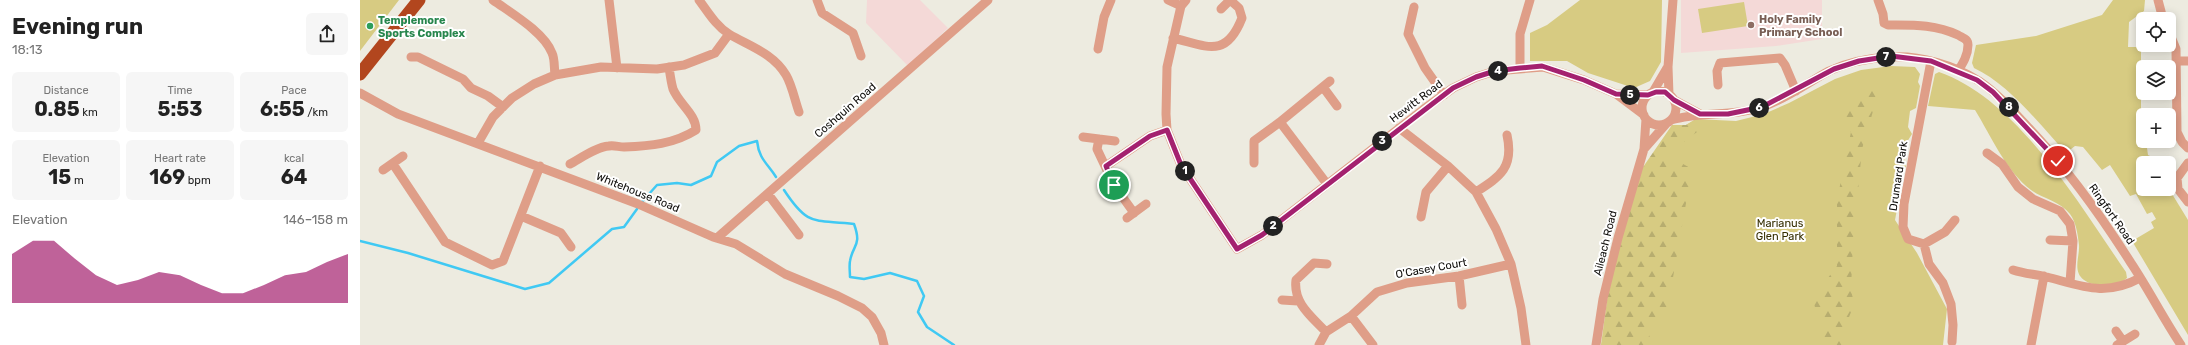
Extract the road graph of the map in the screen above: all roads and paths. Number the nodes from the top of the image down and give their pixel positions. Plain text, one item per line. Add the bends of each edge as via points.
1 (419, 0) edge
2 (493, 0) edge
3 (609, 0) edge
4 (699, 0) edge
5 (817, 0) edge
6 (988, 0) edge
7 (1111, 0) edge
8 (1168, 0) edge
9 (1230, 0) edge
10 (1530, 0) edge
11 (1673, 0) edge
12 (1878, 0) edge
13 (2158, 0) edge
14 (1184, 3) edge
15 (1414, 7) dead end
16 (1220, 9) dead end
17 (2161, 12) edge
18 (729, 34) junction
19 (1173, 38) junction
20 (1098, 49) dead end
21 (861, 56) dead end
22 (411, 57) dead end
23 (1931, 61) junction
24 (2176, 61) joint
25 (2188, 61) edge
26 (669, 67) junction
27 (1668, 67) junction
28 (617, 68) junction
29 (1520, 68) junction
30 (1958, 71) junction
31 (360, 74) edge
32 (555, 75) junction
33 (1718, 85) dead end
34 (1796, 91) junction
35 (360, 93) edge
36 (1616, 94) junction
37 (1651, 94) junction
38 (1444, 95) junction
39 (1672, 97) junction
40 (1337, 106) dead end
41 (503, 107) junction
42 (799, 112) dead end
43 (1700, 114) junction
44 (1645, 117) junction
45 (1280, 122) junction
46 (1669, 122) junction
47 (1399, 128) junction
48 (1167, 130) junction
49 (1507, 135) dead end
50 (1083, 138) dead end
51 (1098, 139) junction
52 (1115, 141) dead end
53 (478, 144) junction
54 (2188, 148) edge
55 (1644, 149) junction
56 (1987, 154) dead end
57 (403, 156) dead end
58 (1254, 163) dead end
59 (2188, 163) edge
60 (393, 164) junction
61 (570, 164) dead end
62 (540, 166) junction
63 (1106, 166) junction
64 (1448, 166) junction
65 (383, 170) dead end
66 (1327, 184) junction
67 (1476, 192) junction
68 (768, 194) junction
69 (2188, 202) edge
70 (1146, 204) dead end
71 (520, 216) junction
72 (1421, 217) dead end
73 (1956, 220) dead end
74 (799, 234) dead end
75 (717, 238) junction
76 (2050, 240) dead end
77 (2073, 242) junction
78 (1924, 244) junction
79 (571, 247) dead end
80 (1327, 264) dead end
81 (1511, 264) junction
82 (2013, 270) dead end
83 (1459, 276) junction
84 (2044, 276) junction
85 (2140, 278) junction
86 (2070, 283) junction
87 (1282, 300) dead end
88 (1298, 300) junction
89 (1462, 305) dead end
90 (1351, 316) junction
91 (2116, 331) dead end
92 (1326, 332) junction
93 (2135, 334) dead end
94 (1952, 342) dead end
95 (2120, 343) edge
96 (884, 345) edge
97 (1319, 345) edge
98 (1373, 345) edge
99 (1526, 345) edge
100 (1596, 345) edge
101 (2030, 345) edge
102 (2181, 345) edge

1 - 31 highway
2 - 32 street via 548,45 553,54
3 - 28 street
4 - 18 street via 718,25
5 - 21 street via 822,13 853,33
6 - 68 street, Coshquin Road
7 - 20 street via 1104,17
8 - 14 street
9 - 16 street
9 - 19 street via 1239,8 1242,18 1237,31 1226,44 1212,48
10 - 29 street via 1520,34
11 - 27 street
12 - 30 street via 1884,23 1888,25 1920,24 1944,28 1966,39 1966,57
13 - 17 street
14 - 19 street
15 - 38 street via 1408,34 1425,68
18 - 26 street via 715,53 684,65
18 - 42 street via 769,56 786,75
19 - 48 street via 1166,67
22 - 41 street via 418,57 463,79 471,88
23 - 30 street, Ringfort Road
23 - 34 street, Ringfort Road via 1891,56 1859,61 1834,69
23 - 78 street, Drumard Park via 1903,226 1908,239
24 - 25 street
24 - 54 street via 2177,132
26 - 28 street
26 - 61 street via 673,88 682,106 696,122 696,130 671,142 624,147 608,146
27 - 37 street
27 - 39 street
28 - 32 street via 590,68
29 - 36 street, Hewitt Road via 1542,66
29 - 38 street, Hewitt Road via 1495,71 1476,77
30 - 85 street, Ringfort Road via 1977,80 1993,92 2040,140 2098,212
32 - 41 street via 534,84
33 - 34 street via 1717,71 1720,63 1780,58
34 - 43 street, Ringfort Road via 1762,107 1728,114
35 - 53 street, Whitehouse Road via 398,114
36 - 37 street, Hewitt Road
36 - 44 street, Hewitt Road
37 - 39 street via 1659,91
37 - 44 street via 1642,105
38 - 47 street, Hewitt Road
39 - 43 street, Ringfort Road
39 - 46 street via 1676,111
40 - 45 street via 1327,84
41 - 53 street via 493,117
43 - 46 street, Ringfort Road
44 - 46 street via 1655,125
44 - 55 street, Aileach Road
45 - 58 street via 1254,141
45 - 66 street
46 - 55 street, Aileach Road
47 - 64 street
47 - 66 street, Hewitt Road
48 - 63 street via 1150,136
48 - 66 street, Hewitt Road via 1181,165 1237,249 1262,235
49 - 67 street via 1510,148 1508,164 1494,180
50 - 51 street
51 - 52 street
51 - 63 street via 1097,149
53 - 62 street, Whitehouse Road
55 - 100 street, Aileach Road via 1618,238 1603,300
56 - 77 street via 2002,164 2018,187 2033,199 2060,211 2070,224
57 - 60 street
59 - 69 street via 2177,178 2178,189
60 - 65 street
60 - 71 street via 445,242 492,265 503,261
62 - 71 street
62 - 75 street, Whitehouse Road
63 - 70 street via 1130,216
64 - 67 street
64 - 72 street via 1426,192
67 - 81 street
68 - 74 street
68 - 75 street, Coshquin Road
71 - 79 street via 561,233
73 - 78 street via 1945,232
75 - 96 street, Whitehouse Road via 736,244 785,274 862,308 875,322
76 - 77 street
77 - 86 street
78 - 94 street via 1928,264 1943,283 1951,304
80 - 88 street via 1314,264 1296,280 1294,291
81 - 83 street, O'Casey Court
81 - 99 street
82 - 84 street
83 - 89 street
83 - 90 street, O'Casey Court via 1407,283 1377,292
84 - 86 street
84 - 101 street
85 - 86 street via 2111,289 2092,289
85 - 102 street, Ringfort Road
87 - 88 street
88 - 92 street
90 - 92 street, O'Casey Court
90 - 98 street
91 - 95 street
92 - 97 street
93 - 95 street

